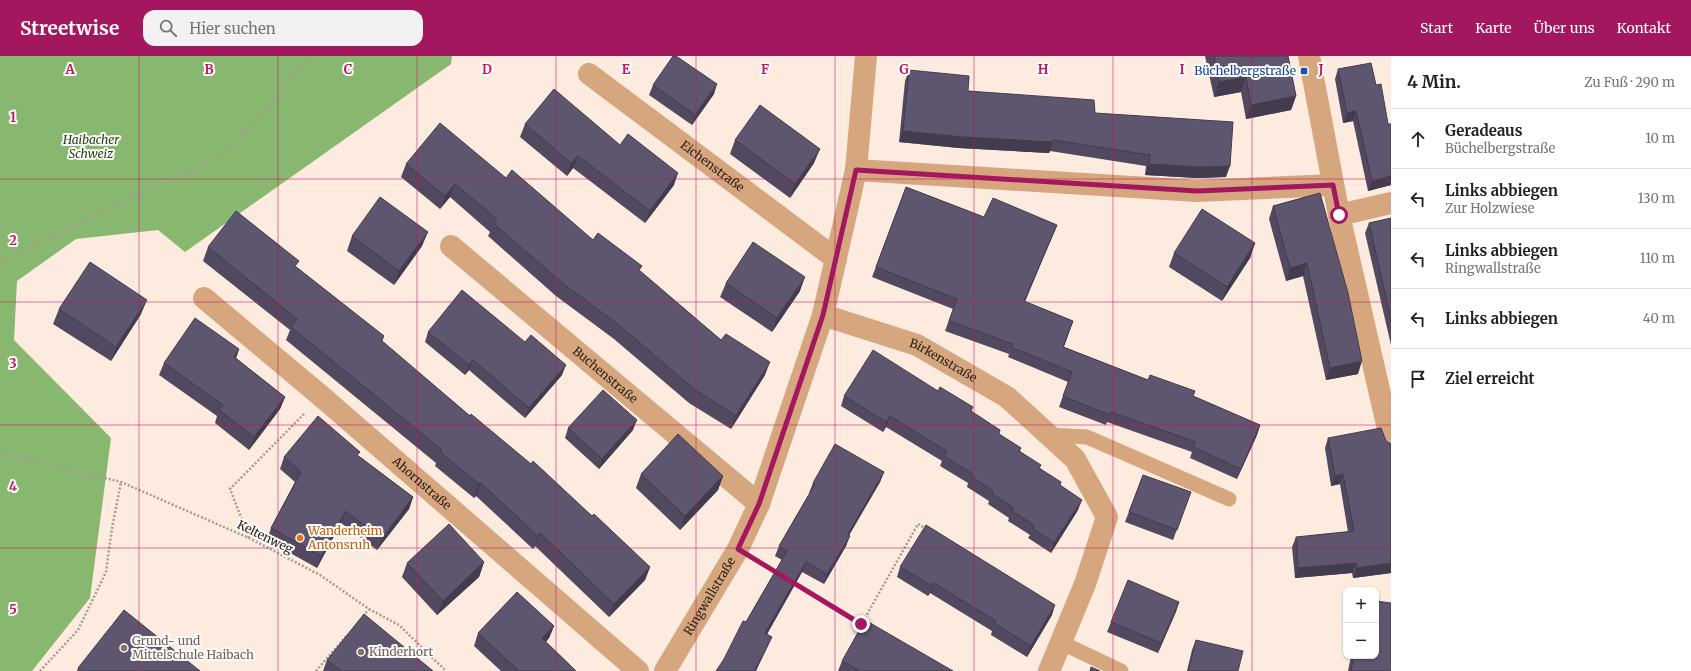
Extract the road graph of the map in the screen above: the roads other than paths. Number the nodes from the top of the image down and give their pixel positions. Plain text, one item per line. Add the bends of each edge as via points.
1 (866, 56) edge
2 (1309, 56) edge
3 (589, 74) dead end
4 (856, 170) junction
5 (1333, 185) junction
6 (1391, 203) edge
7 (1339, 215) junction
8 (451, 246) dead end
9 (836, 259) junction
10 (204, 298) dead end
11 (823, 315) junction
12 (1048, 435) junction
13 (1391, 442) edge
14 (1229, 499) dead end
15 (759, 504) junction
16 (1062, 643) junction
17 (638, 671) edge
18 (666, 671) edge
19 (1049, 671) edge
20 (1120, 671) edge

1 - 4 street, Ringwallstraße
2 - 5 street
3 - 9 street, Eichenstraße
4 - 5 street via 1197,191
4 - 9 street, Ringwallstraße
5 - 7 street
6 - 7 street
7 - 13 street
8 - 15 street, Buchenstraße
9 - 11 street, Ringwallstraße
10 - 17 street, Ahornstraße
11 - 12 street, Birkenstraße via 917,345 1007,397
11 - 15 street, Ringwallstraße
12 - 14 lane via 1088,437
12 - 16 street, Birkenstraße via 1075,459 1107,517
15 - 18 street, Ringwallstraße via 738,549
16 - 19 street, Birkenstraße
16 - 20 lane

